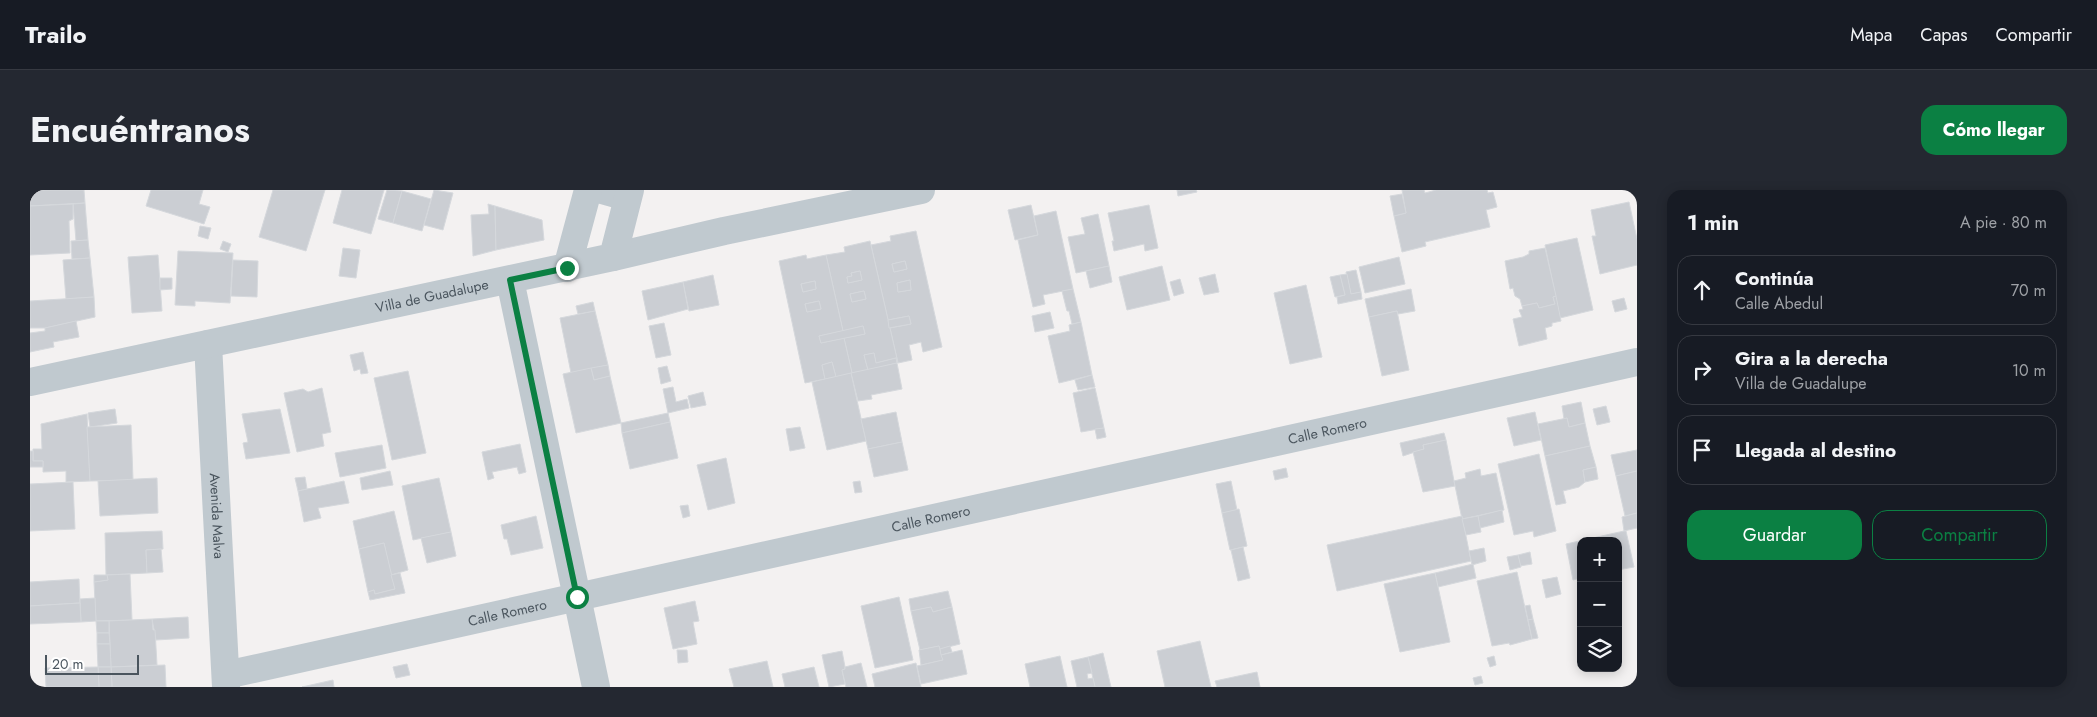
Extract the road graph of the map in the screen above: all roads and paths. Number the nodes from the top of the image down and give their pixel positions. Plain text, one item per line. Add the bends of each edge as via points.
1 (588, 190) edge
2 (921, 190) edge
3 (620, 192) edge
4 (613, 257) junction
5 (567, 268) junction
6 (510, 280) junction
7 (208, 344) junction
8 (1637, 362) edge
9 (30, 382) edge
10 (577, 597) junction
11 (226, 681) edge
12 (596, 687) edge

1 - 5 street
2 - 4 street, Villa de Guadalupe
3 - 4 street
4 - 5 street, Villa de Guadalupe
5 - 6 street, Villa de Guadalupe
6 - 7 street, Villa de Guadalupe
6 - 10 street
7 - 9 street, Villa de Guadalupe
7 - 11 street, Avenida Malva
8 - 10 street, Calle Romero
10 - 11 street, Calle Romero
10 - 12 street

